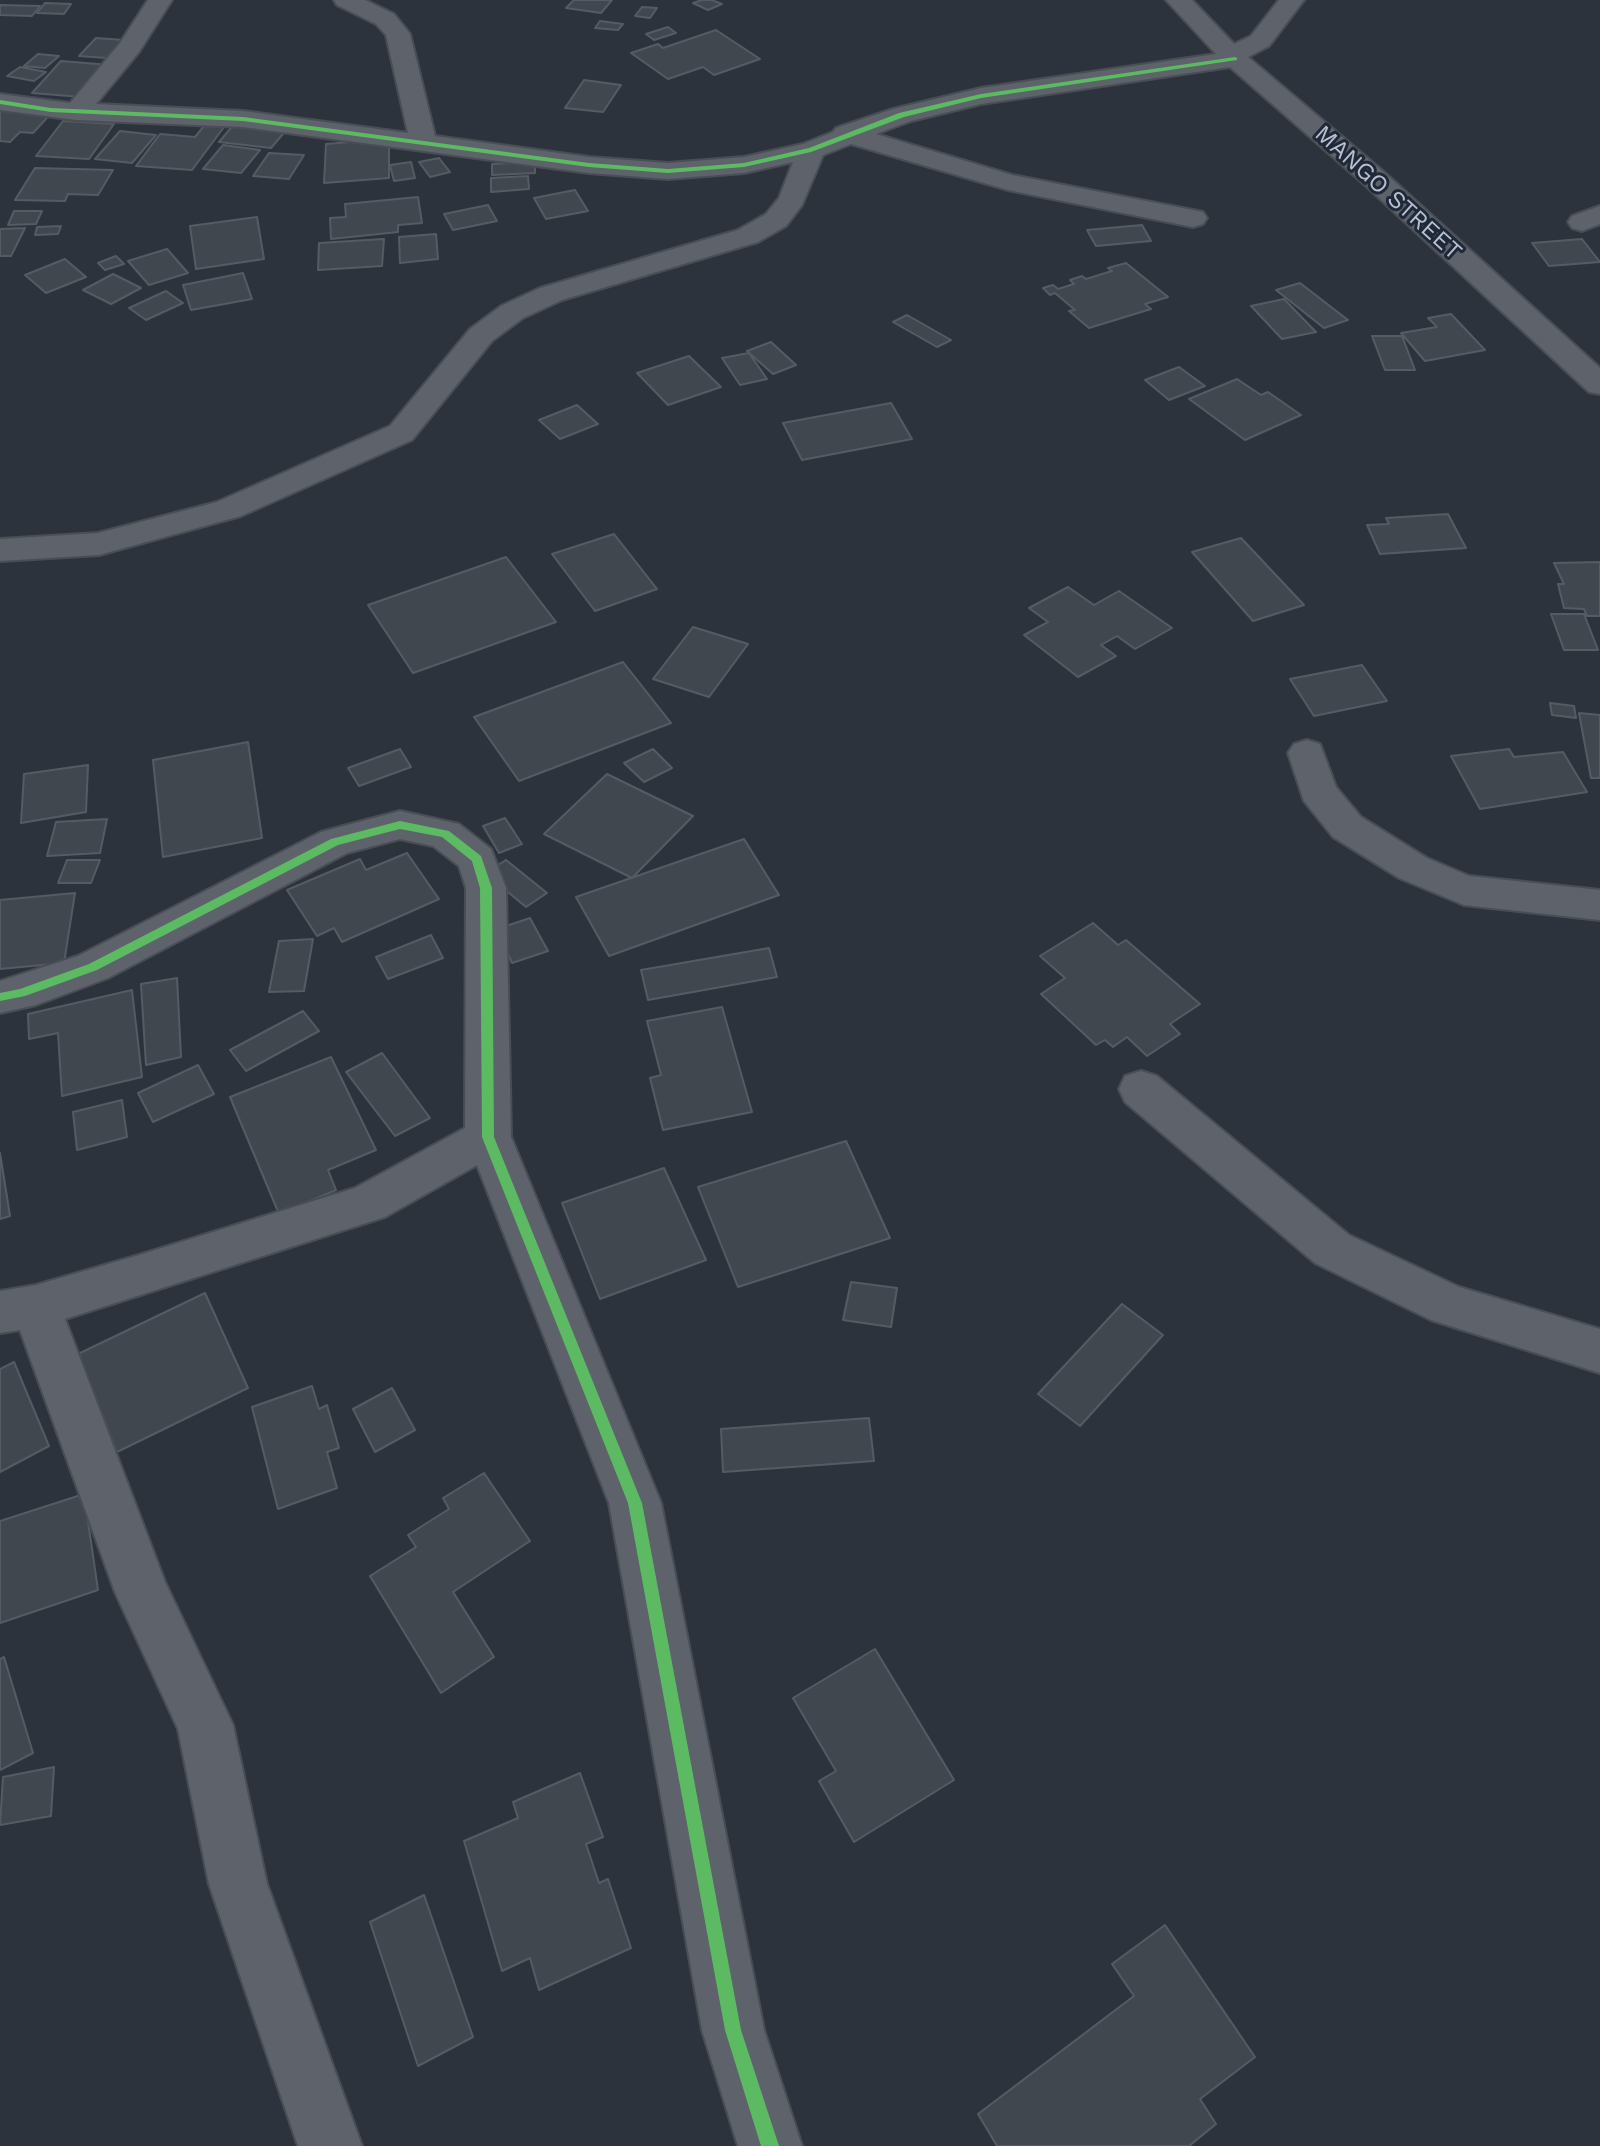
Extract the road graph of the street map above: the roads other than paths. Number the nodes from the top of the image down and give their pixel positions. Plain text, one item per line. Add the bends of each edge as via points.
1 (160, 0) edge
2 (346, 0) edge
3 (1178, 0) edge
4 (1292, 0) edge
5 (1233, 57) junction
6 (0, 102) edge
7 (76, 112) junction
8 (845, 134) junction
9 (423, 141) junction
10 (811, 150) junction
11 (1193, 218) dead end
12 (1600, 385) edge
13 (0, 550) edge
14 (1307, 753) dead end
15 (1600, 905) edge
16 (0, 997) edge
17 (1141, 1089) dead end
18 (488, 1137) junction
19 (18, 1309) edge
20 (1600, 1351) edge
21 (330, 2146) edge
22 (770, 2146) edge

1 - 7 street via 130,47
2 - 9 street via 385,19 398,34
3 - 5 street, MANGO STREET
4 - 5 street via 1260,41
5 - 8 street via 981,96
5 - 12 street, MANGO STREET
6 - 7 street
7 - 9 street via 243,119
8 - 10 street
8 - 11 street via 1008,182
9 - 10 street via 668,171 744,165
10 - 13 street via 792,199 776,220 748,236 551,294 512,312 481,335 401,433 229,509 99,544
14 - 15 street via 1318,791 1347,827 1413,868 1464,890
16 - 18 street via 93,967 335,842 400,825 445,834 477,859 486,888
17 - 20 street via 1332,1249 1448,1305
18 - 19 street via 369,1203
18 - 22 street via 635,1503 733,2030
19 - 21 street via 205,1725 238,1884

